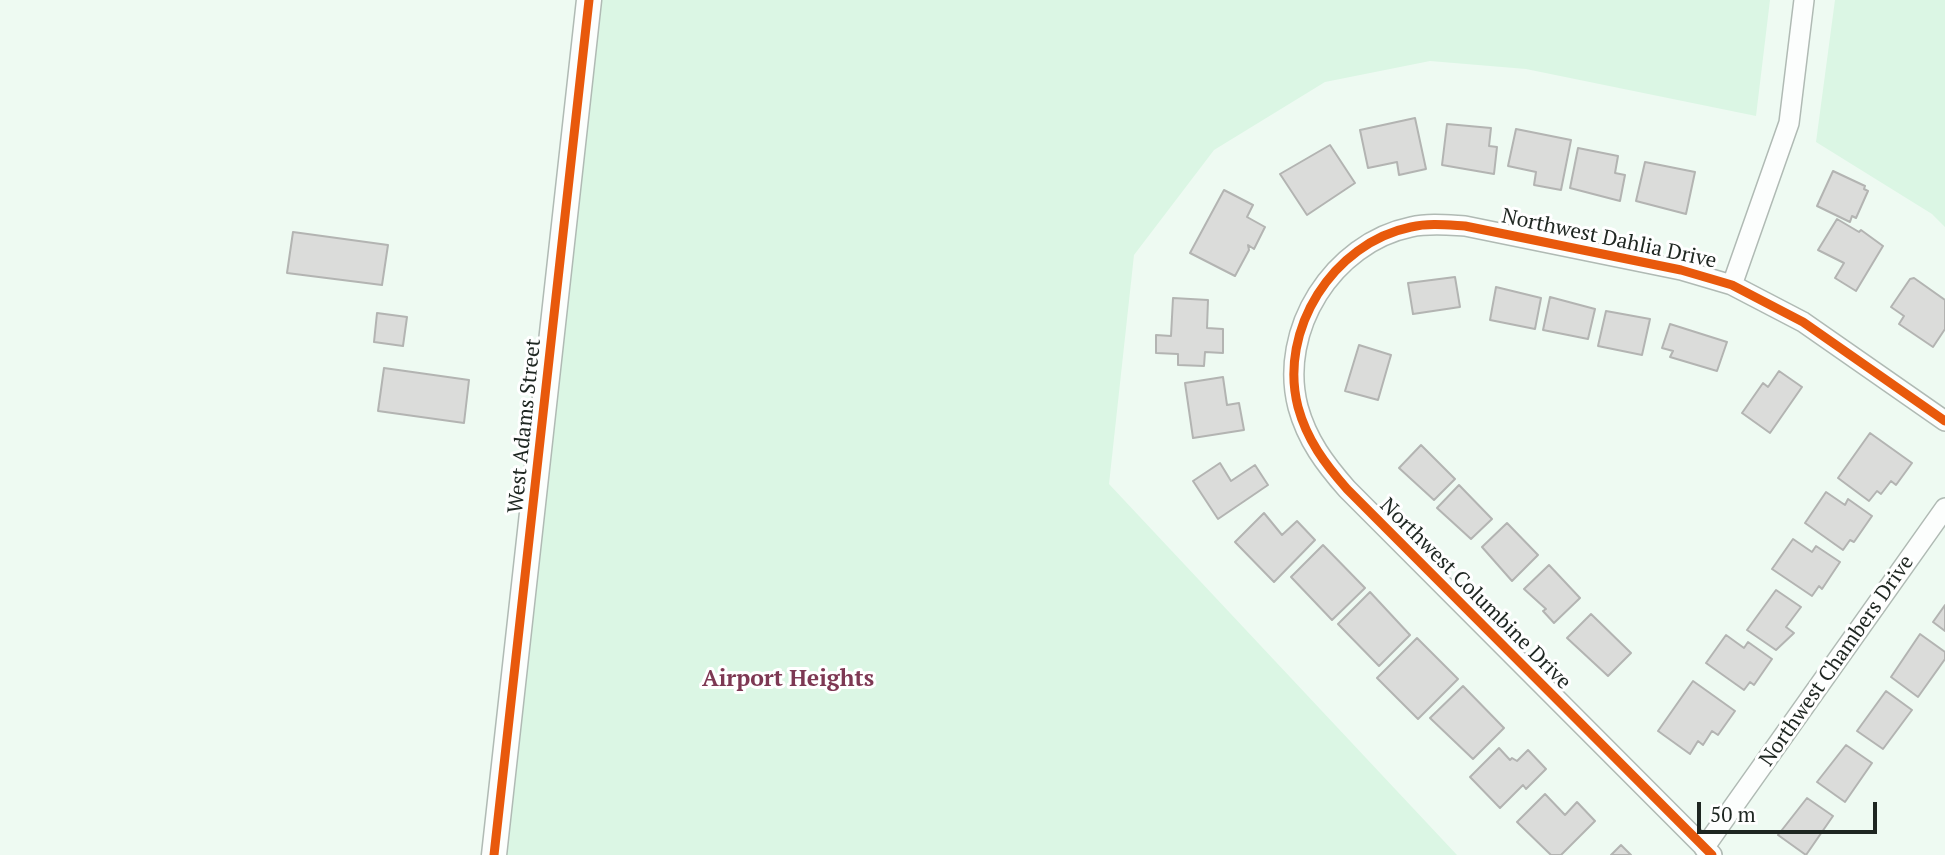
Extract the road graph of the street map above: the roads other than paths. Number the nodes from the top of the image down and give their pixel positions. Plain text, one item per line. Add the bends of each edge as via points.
1 (589, 0) edge
2 (1804, 0) edge
3 (1732, 285) junction
4 (1305, 318) joint
5 (1945, 421) edge
6 (1945, 508) edge
7 (1708, 852) edge
8 (494, 855) edge

1 - 8 street, West Adams Street
2 - 3 street via 1789,123
3 - 4 street, Northwest Dahlia Drive via 1681,270 1436,224 1410,227 1368,244 1321,289
3 - 5 street, Northwest Dahlia Drive via 1803,322
4 - 7 street, Northwest Columbine Drive via 1296,354 1296,389 1304,424 1319,455 1347,489
6 - 7 street, Northwest Chambers Drive

